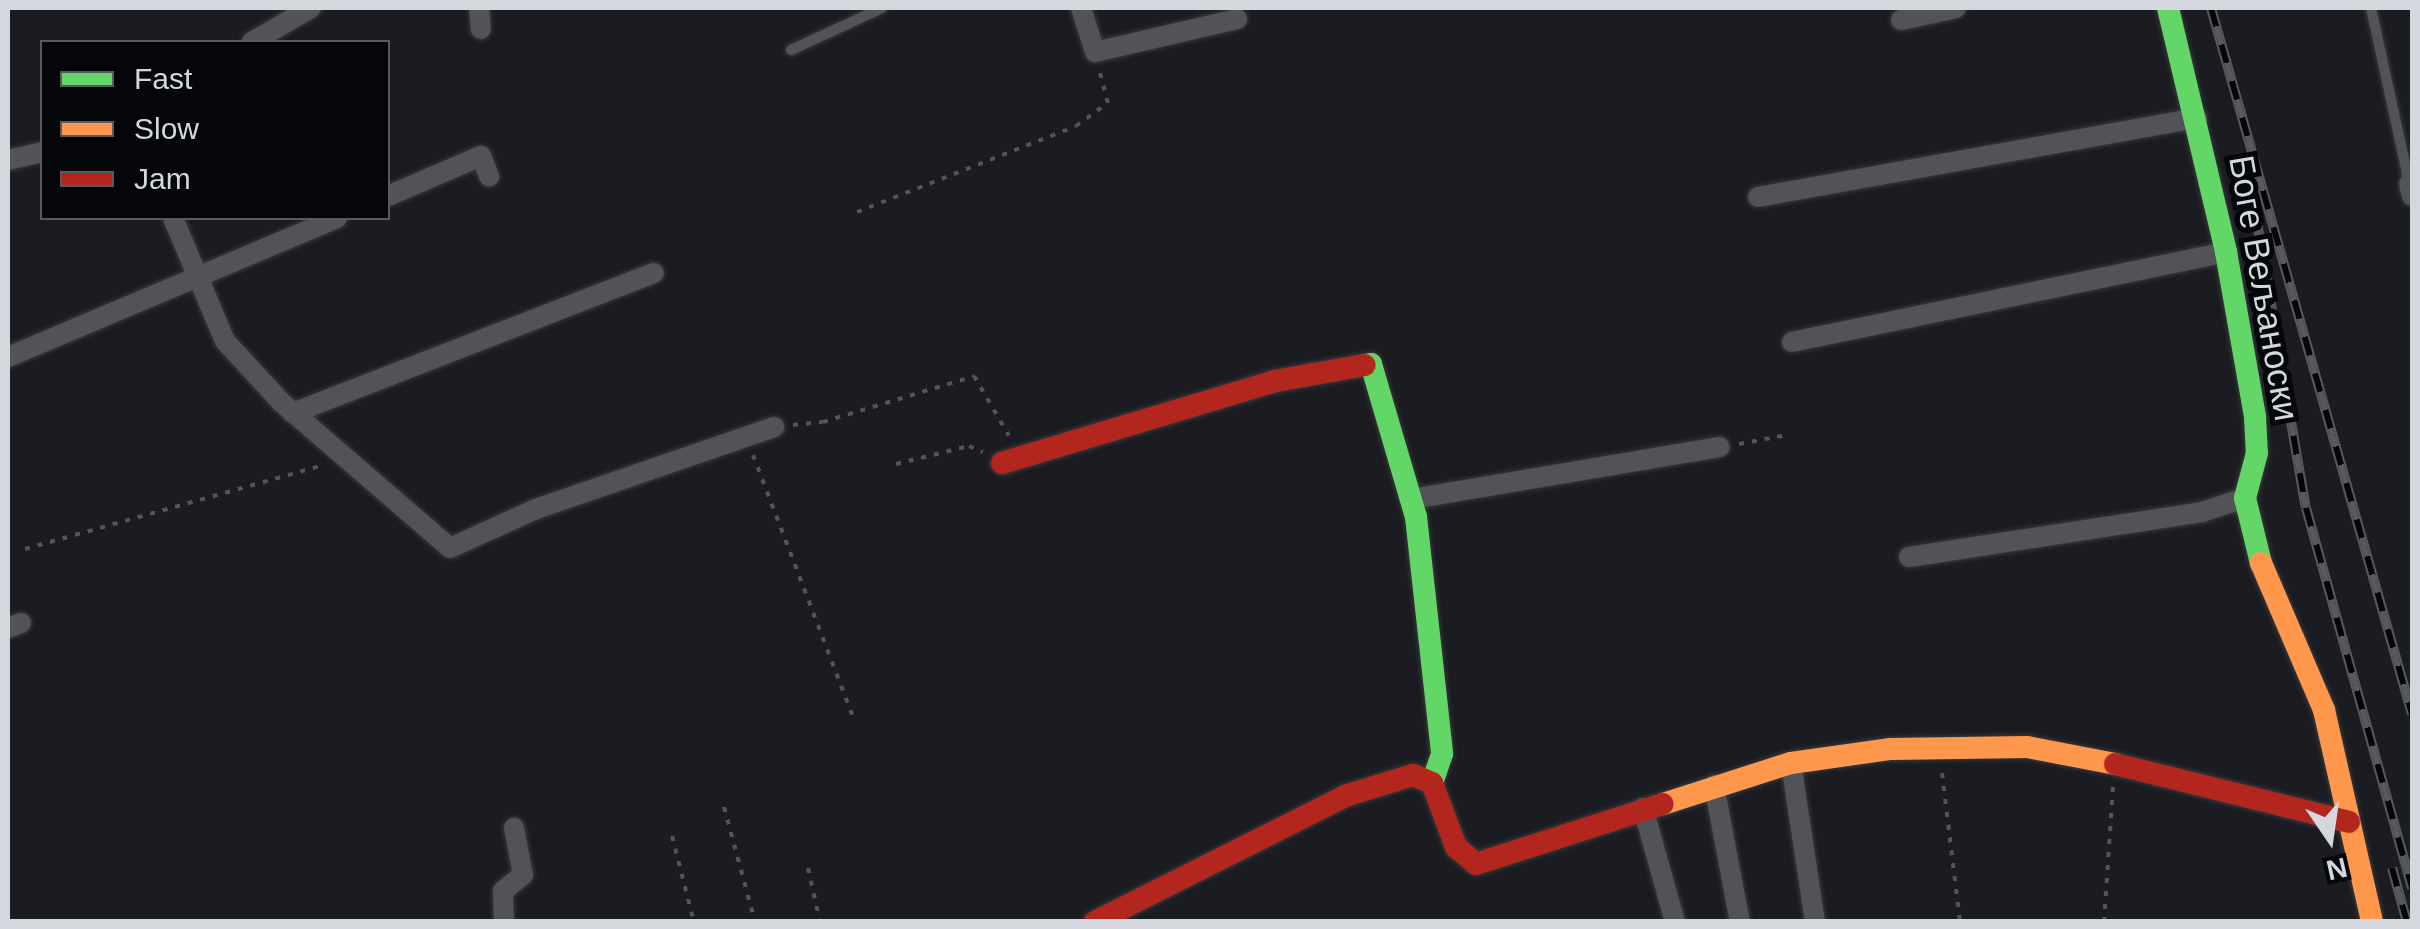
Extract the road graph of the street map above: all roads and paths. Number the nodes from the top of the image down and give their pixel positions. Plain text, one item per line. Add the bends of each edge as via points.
1 (311, 8) edge
2 (882, 8) edge
3 (1080, 8) edge
4 (1956, 8) edge
5 (2168, 8) edge
6 (2371, 8) edge
7 (1236, 19) dead end
8 (1902, 20) dead end
9 (255, 40) edge
10 (791, 50) dead end
11 (1095, 52) junction
12 (2197, 118) junction
13 (40, 152) edge
14 (8, 160) edge
15 (488, 176) dead end
16 (2411, 190) edge
17 (390, 195) edge
18 (1758, 197) dead end
19 (858, 212) dead end
20 (174, 220) edge
21 (332, 220) edge
22 (2226, 252) junction
23 (654, 273) dead end
24 (197, 277) junction
25 (1792, 342) dead end
26 (8, 357) edge
27 (293, 413) junction
28 (774, 427) joint
29 (1788, 435) dead end
30 (746, 436) junction
31 (1720, 447) joint
32 (345, 455) junction
33 (1027, 456) junction
34 (1002, 463) joint
35 (896, 464) dead end
36 (2245, 498) junction
37 (1412, 499) junction
38 (25, 550) dead end
39 (1909, 557) dead end
40 (854, 720) dead end
41 (1943, 747) junction
42 (2116, 762) junction
43 (1791, 763) junction
44 (1432, 783) junction
45 (1714, 785) junction
46 (724, 808) dead end
47 (1643, 808) junction
48 (2349, 822) junction
49 (514, 828) dead end
50 (672, 836) dead end
51 (808, 868) dead end
52 (504, 922) edge
53 (694, 922) edge
54 (754, 922) edge
55 (820, 922) edge
56 (1095, 922) edge
57 (1674, 922) edge
58 (1740, 922) edge
59 (1815, 922) edge
60 (1960, 922) edge
61 (2104, 922) edge
62 (2372, 922) edge

1 - 9 street
2 - 10 lane
3 - 11 street
4 - 8 street
5 - 12 street, Боге Вељаноски
6 - 16 lane
7 - 11 street
11 - 19 path via 1108,103 1094,115
12 - 18 street
12 - 22 street, Боге Вељаноски
13 - 14 street
15 - 17 street via 481,156
20 - 24 street
21 - 24 street
22 - 25 street
22 - 36 street, Боге Вељаноски via 2257,434
23 - 27 street
24 - 26 street
24 - 27 street via 225,341
27 - 32 street
28 - 30 street
28 - 33 path via 822,422 974,376
29 - 31 path
30 - 32 street via 536,510 450,548
30 - 40 path
31 - 37 street
32 - 38 path via 218,498
33 - 34 street
33 - 37 street via 1274,381 1371,364
34 - 35 path via 968,446
36 - 39 street via 2202,512
36 - 48 street, Боге Вељаноски via 2250,538 2324,710
37 - 44 street via 1442,754
41 - 42 street via 2027,747
41 - 43 street via 1825,754
41 - 60 path via 1942,798
42 - 48 street
42 - 61 path
43 - 45 street
43 - 59 street
44 - 47 street via 1456,847 1476,864
44 - 56 street via 1425,774 1413,774 1344,796
45 - 47 street
45 - 58 street
46 - 54 path
47 - 57 street
48 - 62 street, Боге Вељаноски
49 - 52 street via 523,876 503,892
50 - 53 path
51 - 55 path

